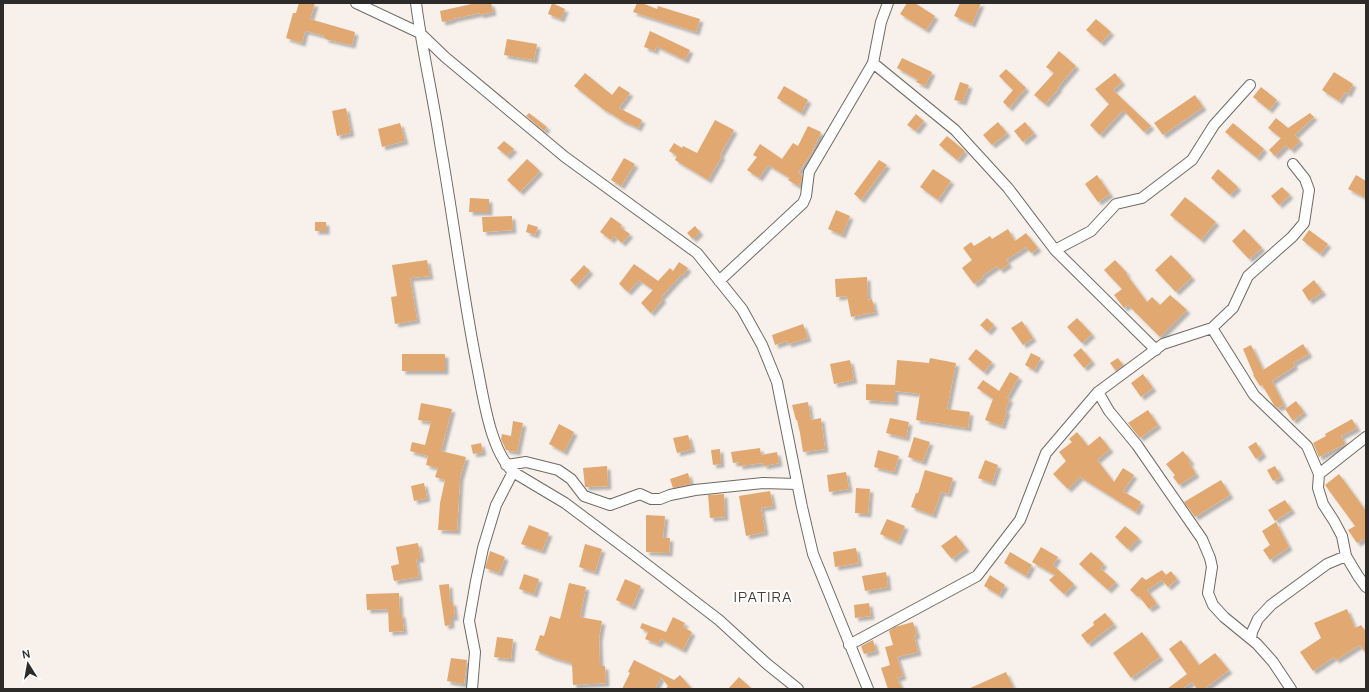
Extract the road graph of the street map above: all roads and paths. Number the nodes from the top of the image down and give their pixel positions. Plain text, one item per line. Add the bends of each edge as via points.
1 (356, 3) edge
2 (416, 3) edge
3 (888, 3) edge
4 (420, 33) junction
5 (873, 63) junction
6 (1250, 85) dead end
7 (1293, 164) dead end
8 (1055, 250) junction
9 (719, 281) junction
10 (1212, 328) junction
11 (1156, 350) junction
12 (1098, 392) junction
13 (1366, 437) edge
14 (509, 468) junction
15 (1319, 474) junction
16 (797, 484) junction
17 (1346, 556) junction
18 (1366, 587) edge
19 (1251, 639) junction
20 (849, 645) junction
21 (472, 689) edge
22 (798, 689) edge
23 (868, 689) edge
24 (1291, 689) edge

1 - 4 street
2 - 4 street
3 - 5 street via 881,22
4 - 9 street via 565,157 697,252
4 - 14 street via 483,399 493,434
5 - 8 street via 955,130 1008,188
5 - 9 street via 809,172 803,203
6 - 8 street via 1214,125 1192,160 1142,198 1116,204 1091,231
7 - 10 street via 1305,179 1309,190 1304,223 1248,276 1233,308
8 - 11 street
9 - 16 street via 742,309 762,345 776,382
10 - 11 street via 1163,344
10 - 15 street via 1254,395 1307,446
11 - 12 street
12 - 19 street via 1202,539 1212,567 1208,593 1213,605
12 - 20 street via 1046,453 1020,520 977,576
13 - 15 street
14 - 16 street via 526,462 558,470 571,480 584,496 610,505 640,494 651,499 660,499 670,494 695,490 763,483
14 - 21 street via 484,548 469,621 475,652
14 - 22 street via 565,503 633,554 719,620
15 - 17 street via 1318,488 1321,499 1342,536
16 - 20 street via 813,554
17 - 18 street
17 - 19 street via 1327,564 1271,605 1258,619
19 - 24 street via 1273,662
20 - 23 street

